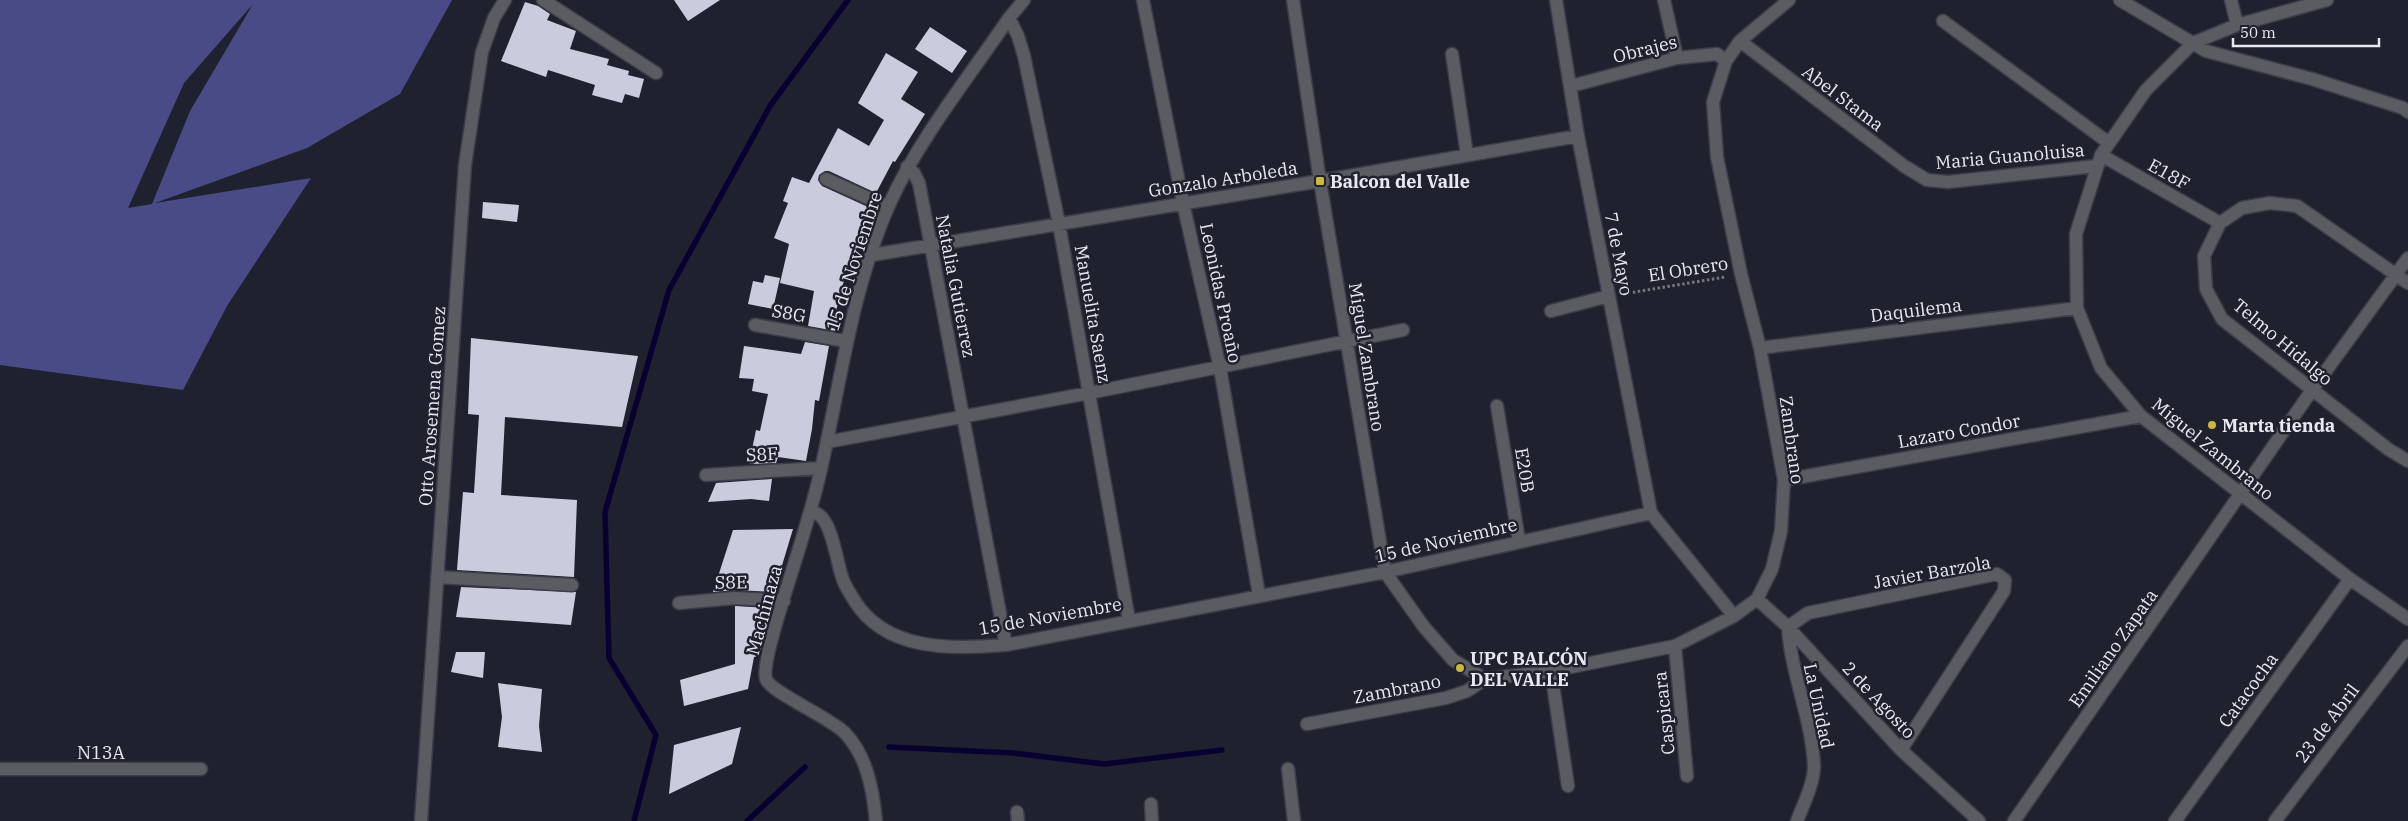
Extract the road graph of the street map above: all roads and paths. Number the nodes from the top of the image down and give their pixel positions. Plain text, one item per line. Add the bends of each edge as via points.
1 (505, 0) edge
2 (542, 0) edge
3 (1024, 0) edge
4 (1143, 0) edge
5 (1293, 0) edge
6 (1556, 0) edge
7 (1664, 0) edge
8 (1789, 0) edge
9 (2120, 0) edge
10 (2231, 0) edge
11 (2328, 0) edge
12 (1009, 18) junction
13 (1943, 22) dead end
14 (2237, 25) junction
15 (1740, 41) junction
16 (2192, 43) junction
17 (1452, 54) dead end
18 (1677, 58) junction
19 (1726, 61) junction
20 (656, 73) dead end
21 (1571, 86) junction
22 (2406, 109) edge
23 (1578, 136) junction
24 (2109, 143) junction
25 (1467, 155) junction
26 (2098, 160) junction
27 (907, 167) junction
28 (826, 179) dead end
29 (1927, 180) joint
30 (1320, 181) junction
31 (1183, 204) junction
32 (888, 207) junction
33 (2220, 223) junction
34 (1059, 224) junction
35 (930, 245) junction
36 (872, 255) junction
37 (2408, 258) edge
38 (1741, 274) junction
39 (2396, 274) junction
40 (2408, 283) edge
41 (1609, 296) junction
42 (2077, 308) junction
43 (1551, 311) dead end
44 (755, 325) dead end
45 (1403, 330) dead end
46 (846, 341) junction
47 (1347, 342) junction
48 (1760, 348) junction
49 (1220, 368) junction
50 (2312, 390) junction
51 (1090, 393) junction
52 (1497, 406) dead end
53 (963, 416) junction
54 (2141, 416) junction
55 (826, 442) junction
56 (2408, 461) edge
57 (821, 468) junction
58 (706, 475) dead end
59 (1784, 480) junction
60 (2240, 494) junction
61 (811, 510) junction
62 (1651, 513) junction
63 (1519, 541) junction
64 (1385, 572) junction
65 (438, 577) junction
66 (2350, 579) junction
67 (572, 585) dead end
68 (1259, 595) junction
69 (1756, 600) junction
70 (784, 601) junction
71 (678, 603) dead end
72 (1734, 616) junction
73 (2408, 618) edge
74 (1129, 620) junction
75 (1788, 626) junction
76 (1006, 645) junction
77 (1675, 646) junction
78 (2408, 646) edge
79 (1551, 671) junction
80 (1485, 679) junction
81 (1307, 724) dead end
82 (1901, 750) junction
83 (0, 769) edge
84 (201, 769) dead end
85 (1288, 769) dead end
86 (1687, 776) dead end
87 (1568, 786) dead end
88 (1151, 804) dead end
89 (421, 821) edge
90 (876, 821) edge
91 (1152, 821) edge
92 (1294, 821) edge
93 (1797, 821) edge
94 (1979, 821) edge
95 (2014, 821) edge
96 (2175, 821) edge
97 (2275, 821) edge

1 - 65 street, Otto Arosemena Gomez via 494,18 482,52 465,165
2 - 20 street
3 - 12 street, 15 de Noviembre
4 - 31 street, Leonidas Proaño
5 - 30 street, Miguel Zambrano
6 - 21 street, 7 de Mayo
7 - 18 street
8 - 15 street, Zambrano
9 - 16 street
10 - 14 street
11 - 14 street, Miguel Zambrano
12 - 27 street, 15 de Noviembre
12 - 34 street, Manuelita Saenz via 1024,56
13 - 24 street
14 - 16 street, Miguel Zambrano
15 - 19 street, Zambrano
15 - 29 street, Abel Stama
16 - 22 street via 2206,51 2312,79
16 - 24 street, Miguel Zambrano via 2146,90
17 - 25 street
18 - 19 street, Obrajes via 1717,54
18 - 21 street, Obrajes
19 - 38 street, Zambrano via 1713,102 1714,120 1717,157
21 - 23 street, 7 de Mayo
23 - 25 street, Gonzalo Arboleda
23 - 41 street, 7 de Mayo
24 - 26 street, Miguel Zambrano
25 - 30 street, Gonzalo Arboleda
26 - 29 street, Maria Guanoluisa via 1948,182
26 - 33 street, E18F
26 - 42 street, Miguel Zambrano via 2076,234
27 - 32 street, 15 de Noviembre
27 - 35 street, Natalia Gutierrez via 919,183
28 - 32 street
30 - 31 street, Gonzalo Arboleda
30 - 47 street, Miguel Zambrano
31 - 34 street, Gonzalo Arboleda
31 - 49 street, Leonidas Proaño
32 - 36 street, 15 de Noviembre
33 - 39 street, Telmo Hidalgo via 2242,208 2270,203 2297,206
33 - 50 street, Telmo Hidalgo via 2204,256 2206,289 2222,319
34 - 35 street, Gonzalo Arboleda
34 - 51 street, Manuelita Saenz
35 - 36 street, Gonzalo Arboleda
35 - 53 street, Natalia Gutierrez
36 - 46 street, 15 de Noviembre
37 - 39 street, Emiliano Zapata
38 - 41 path, El Obrero
38 - 48 street, Zambrano
39 - 40 street, Telmo Hidalgo
39 - 50 street, Emiliano Zapata
41 - 43 street
41 - 62 street, 7 de Mayo
42 - 48 street, Daquilema
42 - 54 street, Miguel Zambrano via 2101,368
44 - 46 street, S8G
45 - 47 street
46 - 55 street, 15 de Noviembre
47 - 49 street
47 - 64 street, Miguel Zambrano
48 - 59 street, Zambrano
49 - 51 street
49 - 68 street, Leonidas Proaño
50 - 56 street, Telmo Hidalgo
50 - 60 street, Emiliano Zapata
51 - 53 street
51 - 74 street, Manuelita Saenz
52 - 63 street, E20B
53 - 55 street
53 - 76 street, Natalia Gutierrez
54 - 59 street, Lazaro Condor
54 - 60 street, Miguel Zambrano
55 - 57 street, 15 de Noviembre
57 - 58 street, S8F
57 - 61 street, 15 de Noviembre
59 - 69 street, Zambrano via 1781,531 1772,570
60 - 66 street, Miguel Zambrano
60 - 95 street, Emiliano Zapata
61 - 70 street, Machinaza
61 - 76 street, 15 de Noviembre via 823,519 843,581 859,608 874,623 894,636 926,645 963,648
62 - 63 street, 15 de Noviembre
62 - 72 street
63 - 64 street, 15 de Noviembre
64 - 68 street, 15 de Noviembre
64 - 80 street, Miguel Zambrano via 1424,628 1453,660
65 - 67 street
65 - 89 street, Otto Arosemena Gomez
66 - 73 street, Miguel Zambrano
66 - 96 street, Catacocha
68 - 74 street, 15 de Noviembre
69 - 72 street, Zambrano
69 - 75 street, 2 de Agosto
70 - 71 street, S8E via 735,598
70 - 90 street, Machinaza via 770,650 766,679 771,687 813,710 845,733 862,759 873,790
72 - 77 street, Zambrano
74 - 76 street, 15 de Noviembre
75 - 82 street, 2 de Agosto
75 - 82 street, Javier Barzola via 1808,612 1997,574 2005,580 2004,591
75 - 93 street, La Unidad via 1790,653 1814,768
77 - 79 street, Zambrano
77 - 86 street, Caspicara
78 - 97 street, 23 de Abril
79 - 80 street, Zambrano
79 - 87 street
80 - 81 street, Zambrano via 1467,691 1446,698
82 - 94 street, 2 de Agosto
83 - 84 street, N13A
85 - 92 street
88 - 91 street

